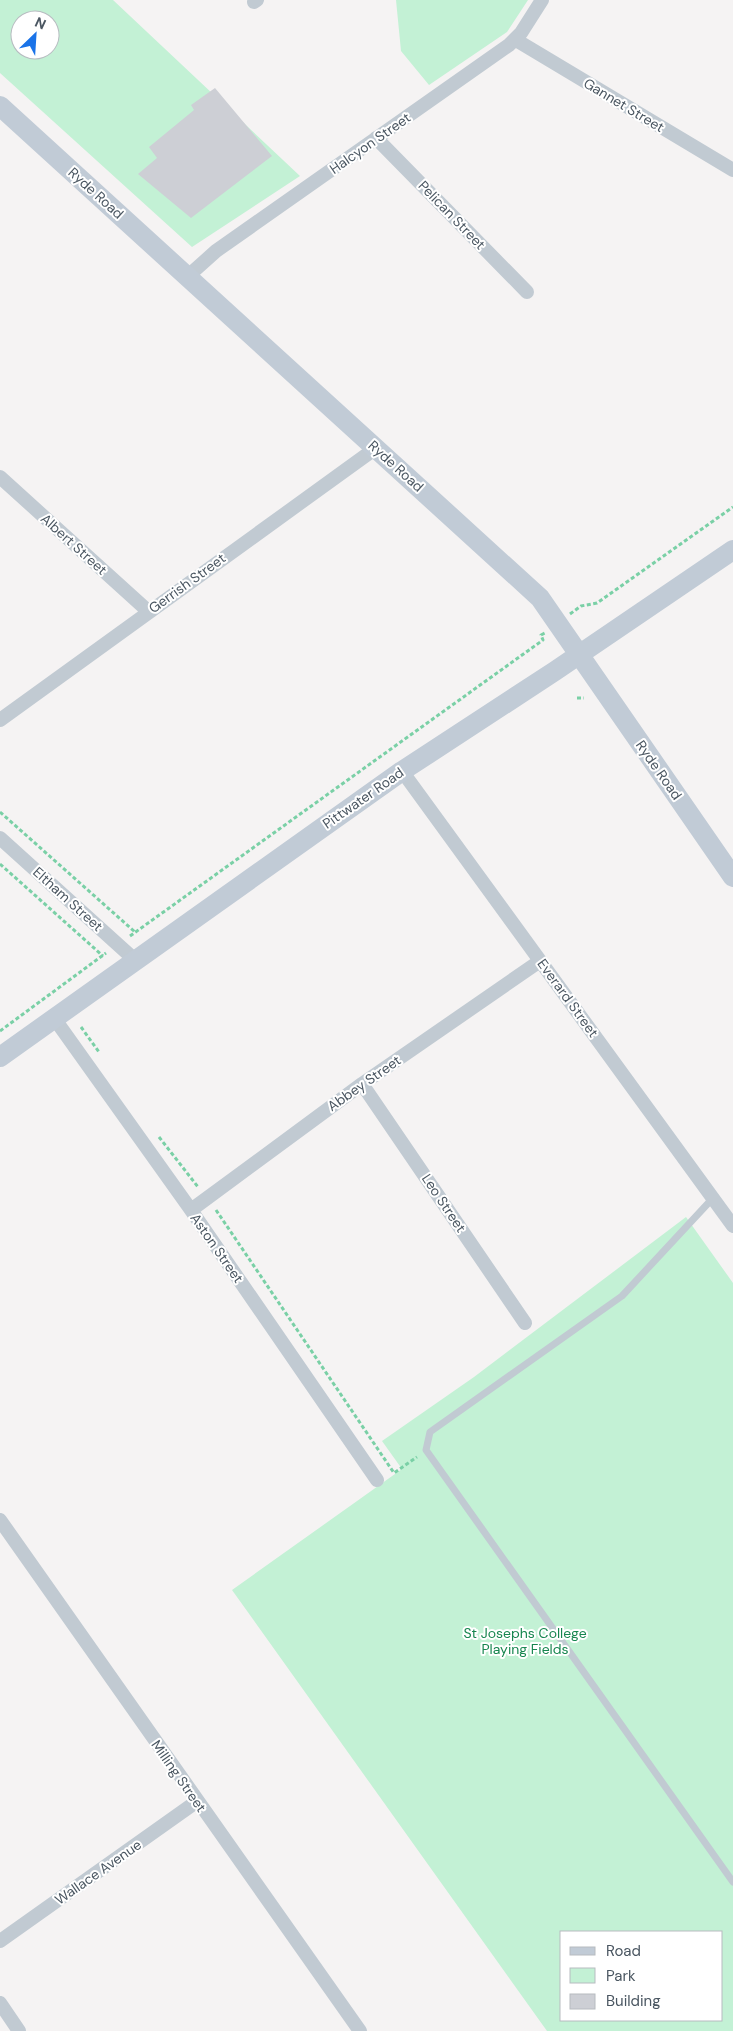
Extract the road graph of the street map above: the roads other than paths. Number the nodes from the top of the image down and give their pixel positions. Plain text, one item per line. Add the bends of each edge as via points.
1 (542, 0) edge
2 (516, 40) junction
3 (0, 106) edge
4 (376, 138) junction
5 (733, 170) edge
6 (187, 277) junction
7 (527, 292) dead end
8 (376, 448) junction
9 (0, 477) edge
10 (733, 550) edge
11 (148, 611) junction
12 (580, 654) junction
13 (0, 720) edge
14 (402, 771) junction
15 (0, 838) edge
16 (733, 877) edge
17 (136, 960) junction
18 (540, 961) junction
19 (54, 1018) junction
20 (0, 1057) edge
21 (362, 1084) junction
22 (713, 1198) junction
23 (191, 1210) junction
24 (733, 1226) edge
25 (525, 1323) dead end
26 (377, 1480) dead end
27 (0, 1520) edge
28 (196, 1802) junction
29 (733, 1882) edge
30 (0, 1941) edge
31 (0, 2003) edge
32 (20, 2031) edge
33 (360, 2031) edge

1 - 2 street, Halcyon Street
2 - 4 street, Halcyon Street
2 - 5 street, Gannet Street
3 - 6 main road, Ryde Road
4 - 6 street, Halcyon Street via 216,251
4 - 7 street, Pelican Street
6 - 8 main road, Ryde Road
8 - 11 street, Gerrish Street
8 - 12 main road, Ryde Road via 540,598
9 - 11 street, Albert Street
10 - 12 main road, Pittwater Road
11 - 13 street, Gerrish Street
12 - 14 main road, Pittwater Road
12 - 16 main road, Ryde Road
14 - 17 main road, Pittwater Road
14 - 18 street, Everard Street
15 - 17 street, Eltham Street
17 - 19 main road, Pittwater Road
18 - 21 street, Abbey Street
18 - 22 street, Everard Street
19 - 20 main road, Pittwater Road
19 - 23 street, Aston Street
21 - 23 street, Abbey Street
21 - 25 street, Leo Street
22 - 24 street, Everard Street
22 - 29 lane via 622,1296 430,1432 426,1450
23 - 26 street, Aston Street
27 - 28 street, Milling Street
28 - 30 street, Wallace Avenue
28 - 33 street, Milling Street
31 - 32 street

